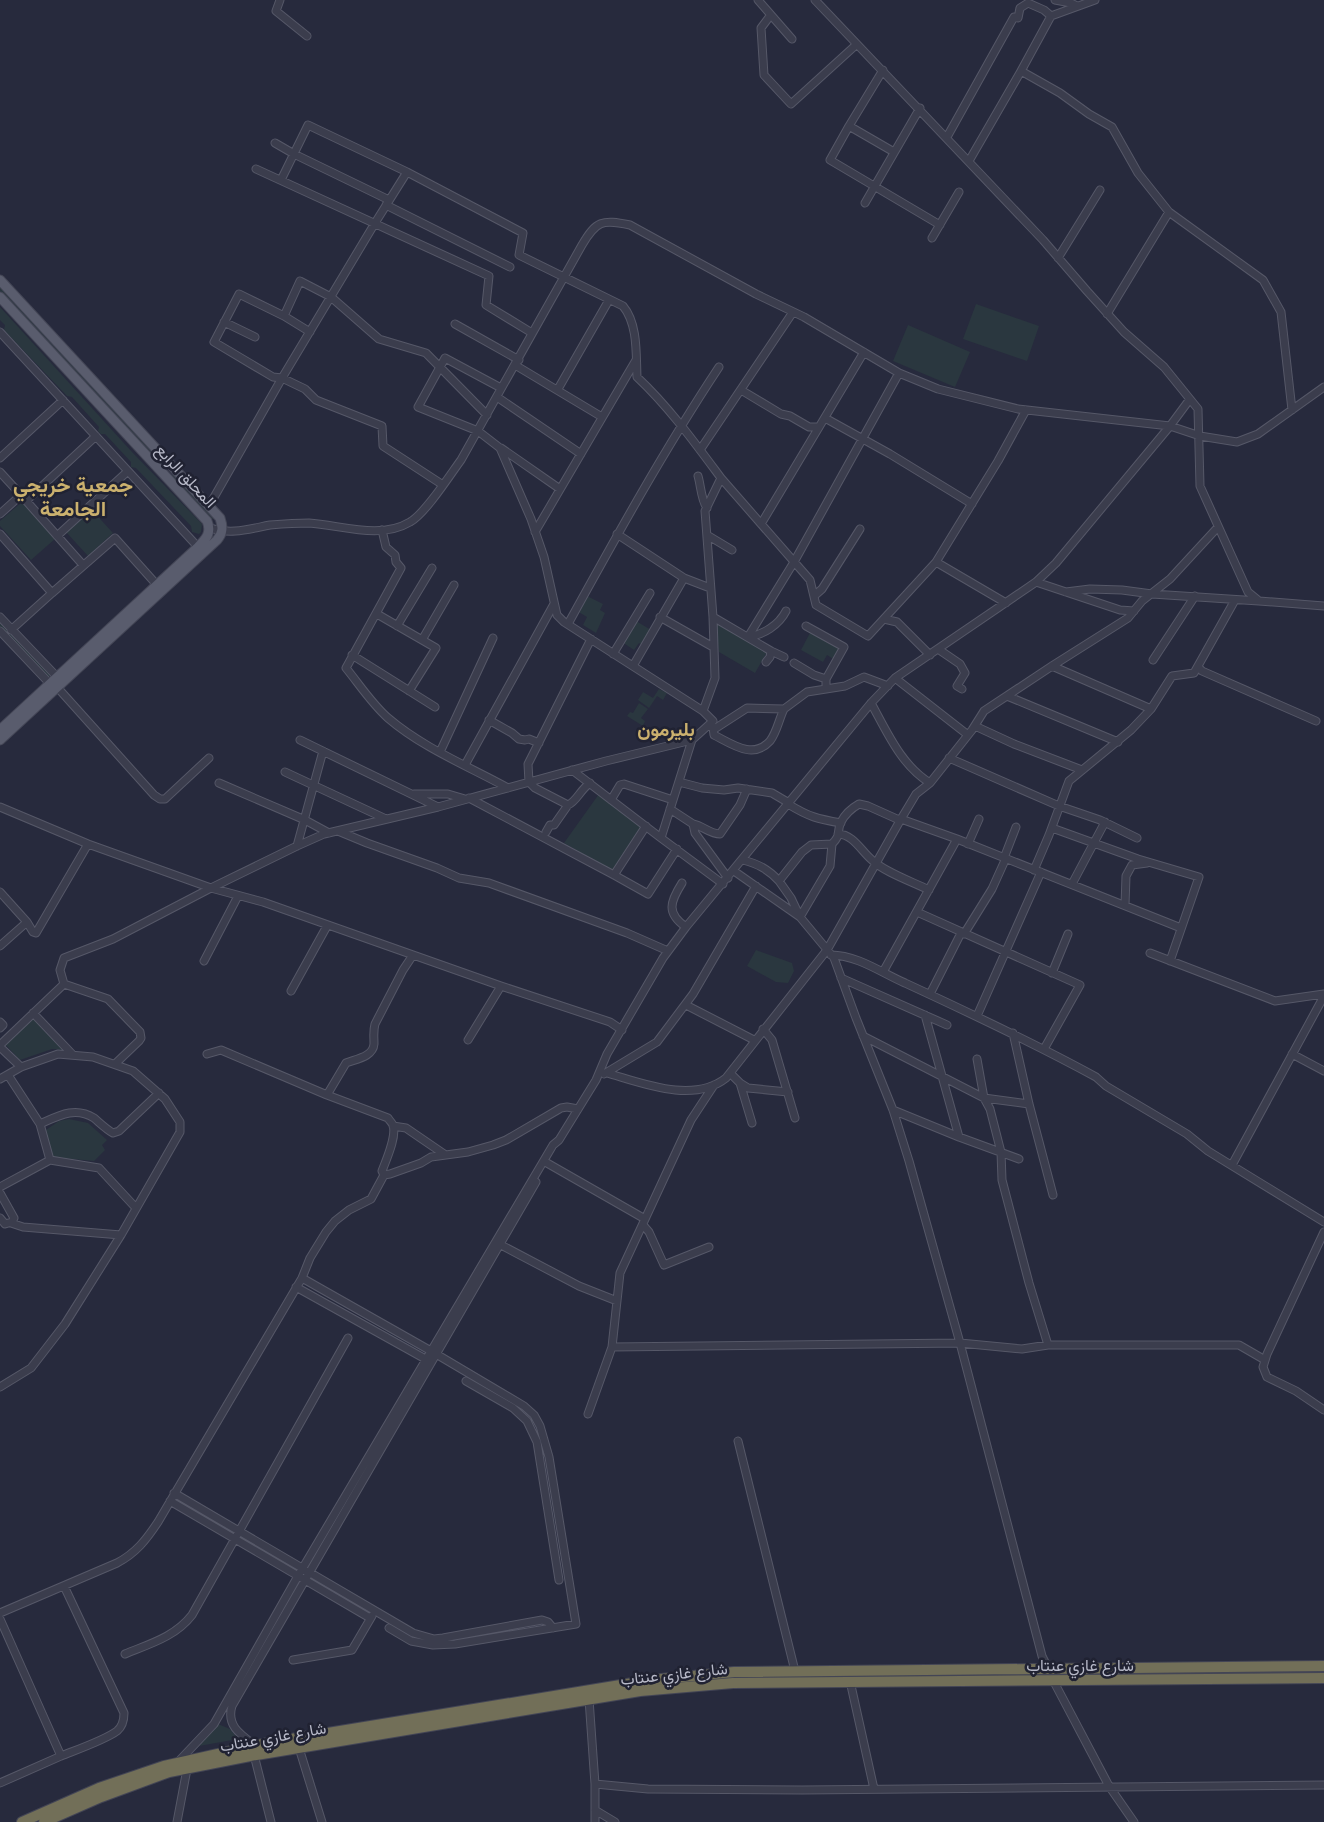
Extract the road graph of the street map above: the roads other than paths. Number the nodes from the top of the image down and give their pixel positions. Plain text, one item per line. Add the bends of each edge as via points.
1 (280, 0) edge
2 (758, 0) edge
3 (815, 0) edge
4 (1055, 0) edge
5 (1095, 0) edge
6 (1021, 4) edge
7 (1078, 6) junction
8 (770, 16) junction
9 (1051, 16) junction
10 (307, 36) dead end
11 (792, 39) dead end
12 (857, 44) junction
13 (882, 70) junction
14 (1021, 71) junction
15 (920, 108) junction
16 (849, 126) junction
17 (947, 137) junction
18 (275, 143) dead end
19 (894, 152) junction
20 (294, 154) junction
21 (969, 161) junction
22 (256, 169) dead end
23 (407, 172) junction
24 (281, 180) junction
25 (875, 187) junction
26 (1100, 190) dead end
27 (958, 192) dead end
28 (387, 203) junction
29 (865, 203) dead end
30 (1169, 212) junction
31 (375, 223) junction
32 (940, 224) junction
33 (932, 238) dead end
34 (1058, 258) junction
35 (510, 267) dead end
36 (565, 278) junction
37 (0, 280) edge
38 (0, 297) edge
39 (331, 297) junction
40 (609, 300) junction
41 (793, 312) junction
42 (1107, 314) junction
43 (284, 316) junction
44 (224, 322) junction
45 (455, 324) dead end
46 (310, 332) junction
47 (532, 333) junction
48 (1, 334) edge
49 (255, 337) dead end
50 (864, 352) junction
51 (636, 359) junction
52 (517, 362) junction
53 (440, 366) junction
54 (719, 367) dead end
55 (899, 373) junction
56 (282, 378) junction
57 (1324, 387) edge
58 (501, 388) junction
59 (558, 390) junction
60 (742, 390) junction
61 (497, 397) junction
62 (1190, 399) junction
63 (62, 400) junction
64 (1026, 410) junction
65 (1292, 410) junction
66 (487, 415) junction
67 (602, 417) junction
68 (825, 418) junction
69 (681, 425) junction
70 (1170, 426) junction
71 (819, 427) junction
72 (478, 431) junction
73 (96, 436) junction
74 (1200, 436) junction
75 (862, 439) junction
76 (500, 448) junction
77 (700, 450) junction
78 (581, 454) junction
79 (0, 458) edge
80 (174, 469) junction
81 (128, 471) junction
82 (0, 472) edge
83 (166, 476) junction
84 (698, 476) dead end
85 (721, 478) junction
86 (443, 486) junction
87 (560, 489) junction
88 (23, 498) junction
89 (972, 504) junction
90 (209, 506) junction
91 (707, 508) junction
92 (0, 514) edge
93 (761, 524) junction
94 (1218, 527) junction
95 (210, 528) junction
96 (860, 529) dead end
97 (382, 530) junction
98 (222, 532) junction
99 (535, 532) junction
100 (0, 534) edge
101 (617, 534) junction
102 (707, 535) junction
103 (57, 536) junction
104 (198, 547) junction
105 (732, 550) dead end
106 (794, 562) junction
107 (936, 562) junction
108 (84, 565) junction
109 (432, 568) dead end
110 (684, 578) junction
111 (1036, 582) junction
112 (157, 585) junction
113 (454, 585) dead end
114 (710, 588) junction
115 (1066, 592) junction
116 (52, 593) junction
117 (650, 593) dead end
118 (1152, 594) junction
119 (814, 596) junction
120 (1195, 596) junction
121 (1235, 600) junction
122 (1259, 601) junction
123 (1006, 603) junction
124 (554, 604) junction
125 (1324, 606) edge
126 (786, 611) dead end
127 (1134, 611) junction
128 (377, 614) junction
129 (0, 617) edge
130 (660, 617) junction
131 (713, 617) junction
132 (884, 619) junction
133 (568, 624) junction
134 (397, 626) junction
135 (806, 626) dead end
136 (11, 630) junction
137 (0, 631) edge
138 (748, 637) junction
139 (493, 638) dead end
140 (422, 640) junction
141 (591, 640) junction
142 (713, 647) junction
143 (938, 649) junction
144 (771, 651) junction
145 (614, 654) junction
146 (352, 655) junction
147 (930, 655) junction
148 (784, 657) dead end
149 (1154, 660) dead end
150 (766, 662) dead end
151 (794, 663) dead end
152 (633, 666) junction
153 (1052, 666) junction
154 (1198, 667) junction
155 (895, 678) junction
156 (826, 679) junction
157 (56, 684) junction
158 (888, 686) junction
159 (826, 688) junction
160 (962, 689) dead end
161 (410, 691) junction
162 (1007, 696) junction
163 (871, 703) junction
164 (435, 707) dead end
165 (784, 709) junction
166 (1151, 709) junction
167 (703, 712) junction
168 (489, 720) junction
169 (1316, 721) dead end
170 (975, 726) junction
171 (710, 727) junction
172 (0, 730) edge
173 (968, 736) junction
174 (0, 740) edge
175 (300, 740) dead end
176 (692, 740) junction
177 (1118, 742) junction
178 (539, 743) junction
179 (323, 751) junction
180 (440, 752) junction
181 (209, 758) dead end
182 (949, 758) junction
183 (465, 765) junction
184 (572, 770) junction
185 (1082, 770) junction
186 (285, 772) dead end
187 (529, 782) junction
188 (679, 782) junction
189 (219, 783) dead end
190 (590, 783) junction
191 (930, 783) junction
192 (313, 785) junction
193 (508, 788) junction
194 (748, 789) junction
195 (413, 794) junction
196 (467, 799) junction
197 (611, 800) junction
198 (673, 800) junction
199 (789, 804) junction
200 (568, 805) junction
201 (1059, 806) junction
202 (0, 807) edge
203 (438, 807) junction
204 (670, 809) junction
205 (386, 819) junction
206 (901, 819) junction
207 (979, 819) dead end
208 (305, 820) junction
209 (1105, 822) junction
210 (841, 823) junction
211 (693, 824) junction
212 (646, 826) junction
213 (1016, 827) dead end
214 (1052, 828) junction
215 (338, 831) junction
216 (546, 832) dead end
217 (329, 833) junction
218 (838, 834) junction
219 (661, 838) junction
220 (1137, 838) dead end
221 (957, 839) junction
222 (88, 844) junction
223 (832, 844) junction
224 (968, 844) junction
225 (1094, 844) junction
226 (297, 846) junction
227 (677, 850) junction
228 (1005, 858) junction
229 (743, 860) junction
230 (1150, 863) junction
231 (876, 864) junction
232 (734, 870) junction
233 (1038, 871) junction
234 (614, 875) junction
235 (726, 881) junction
236 (780, 881) junction
237 (682, 883) dead end
238 (1072, 884) junction
239 (756, 886) junction
240 (211, 888) junction
241 (929, 890) junction
242 (0, 892) edge
243 (238, 896) junction
244 (1125, 906) junction
245 (917, 912) junction
246 (800, 917) junction
247 (27, 922) junction
248 (327, 926) junction
249 (686, 927) junction
250 (1181, 928) junction
251 (963, 934) junction
252 (1068, 934) dead end
253 (0, 946) edge
254 (668, 951) junction
255 (829, 952) junction
256 (1006, 952) junction
257 (1150, 953) dead end
258 (413, 955) junction
259 (204, 960) dead end
260 (1170, 961) junction
261 (883, 972) junction
262 (1052, 973) junction
263 (841, 978) junction
264 (64, 984) junction
265 (502, 986) junction
266 (291, 990) dead end
267 (930, 994) junction
268 (1324, 995) edge
269 (686, 1005) junction
270 (33, 1014) junction
271 (925, 1015) junction
272 (977, 1016) junction
273 (0, 1022) edge
274 (947, 1025) dead end
275 (0, 1028) edge
276 (763, 1029) junction
277 (622, 1030) junction
278 (1013, 1033) junction
279 (863, 1036) junction
280 (468, 1040) dead end
281 (754, 1040) junction
282 (0, 1046) edge
283 (1044, 1048) junction
284 (207, 1054) dead end
285 (1292, 1054) junction
286 (73, 1056) junction
287 (977, 1060) dead end
288 (115, 1064) junction
289 (21, 1067) junction
290 (1324, 1071) edge
291 (606, 1073) junction
292 (730, 1073) junction
293 (8, 1075) junction
294 (598, 1075) junction
295 (942, 1076) junction
296 (0, 1079) edge
297 (740, 1083) junction
298 (714, 1085) junction
299 (788, 1092) junction
300 (158, 1093) junction
301 (327, 1095) junction
302 (984, 1098) junction
303 (1029, 1104) junction
304 (578, 1109) junction
305 (893, 1110) junction
306 (795, 1118) dead end
307 (752, 1123) dead end
308 (40, 1124) junction
309 (393, 1126) junction
310 (959, 1138) junction
311 (558, 1140) junction
312 (1001, 1152) junction
313 (444, 1154) junction
314 (1019, 1159) dead end
315 (50, 1160) junction
316 (548, 1163) junction
317 (1232, 1165) junction
318 (384, 1175) junction
319 (0, 1187) edge
320 (0, 1193) edge
321 (1053, 1195) dead end
322 (136, 1208) junction
323 (0, 1218) edge
324 (644, 1222) junction
325 (1324, 1222) edge
326 (11, 1223) junction
327 (1324, 1232) edge
328 (121, 1235) junction
329 (503, 1235) junction
330 (501, 1245) junction
331 (709, 1248) dead end
332 (302, 1278) junction
333 (296, 1287) junction
334 (617, 1302) junction
335 (366, 1314) junction
336 (361, 1323) junction
337 (348, 1338) dead end
338 (960, 1344) junction
339 (1048, 1345) junction
340 (612, 1347) junction
341 (434, 1353) junction
342 (1265, 1360) junction
343 (429, 1361) junction
344 (466, 1381) dead end
345 (0, 1387) edge
346 (502, 1397) junction
347 (1324, 1410) edge
348 (588, 1414) dead end
349 (738, 1440) dead end
350 (172, 1497) junction
351 (236, 1535) junction
352 (303, 1574) junction
353 (559, 1580) dead end
354 (64, 1586) junction
355 (0, 1614) edge
356 (372, 1615) junction
357 (0, 1619) edge
358 (389, 1628) dead end
359 (553, 1628) junction
360 (125, 1654) dead end
361 (293, 1660) dead end
362 (1324, 1666) edge
363 (1048, 1668) junction
364 (796, 1671) junction
365 (246, 1674) junction
366 (1324, 1678) edge
367 (1053, 1680) junction
368 (850, 1681) junction
369 (589, 1699) junction
370 (217, 1718) junction
371 (230, 1721) junction
372 (423, 1722) junction
373 (299, 1748) junction
374 (255, 1751) junction
375 (61, 1756) junction
376 (177, 1763) junction
377 (187, 1769) junction
378 (0, 1783) edge
379 (595, 1784) junction
380 (1324, 1785) edge
381 (1109, 1786) junction
382 (874, 1789) junction
383 (595, 1810) junction
384 (22, 1822) edge
385 (44, 1822) edge
386 (176, 1822) edge
387 (271, 1822) edge
388 (322, 1822) edge
389 (595, 1822) edge
390 (615, 1822) edge
391 (1134, 1822) edge

1 - 10 street via 276,11
2 - 8 street
3 - 12 street
4 - 7 street
5 - 7 street
6 - 9 street via 1044,10
6 - 17 street via 1018,18 1014,17
7 - 9 street
8 - 11 street
8 - 12 street via 761,28 764,75 791,104
9 - 14 street
12 - 13 street
13 - 15 street
13 - 16 street
14 - 21 street
14 - 30 street via 1112,127 1138,172
15 - 17 street
15 - 19 street
16 - 19 street
16 - 25 street via 830,160
17 - 21 street
18 - 20 street
19 - 25 street
20 - 23 street via 308,125
20 - 24 street
20 - 28 street
21 - 34 street
22 - 24 street
23 - 28 street
23 - 36 street via 524,233 519,255
24 - 31 street
25 - 29 street
25 - 32 street
26 - 34 street
27 - 32 street
28 - 31 street
28 - 35 street
30 - 42 street
30 - 65 street via 1263,280 1281,312
31 - 39 street
31 - 47 street via 489,276 486,304
32 - 33 street
34 - 42 street
36 - 40 street
36 - 41 street via 592,229 602,223 614,222 630,225
36 - 47 street
37 - 80 main road, المحلق الرابع
38 - 83 main road, المحلق الرابع
39 - 43 street via 300,281
39 - 46 street
39 - 53 street via 379,339 426,353
40 - 51 street via 623,306 630,314
40 - 59 street
41 - 50 street
41 - 60 street
42 - 62 street via 1164,367
43 - 44 street via 239,294
43 - 46 street
44 - 49 street
44 - 56 street via 214,342 273,377
45 - 52 street
46 - 56 street
47 - 52 street
48 - 63 street
50 - 55 street
50 - 68 street
51 - 67 street
51 - 69 street via 637,377
52 - 58 street
52 - 59 street
53 - 58 street via 445,358
53 - 66 street
53 - 72 street via 418,407
54 - 69 street
55 - 64 street via 938,389
55 - 75 street
56 - 86 street via 305,389 316,400 382,426 383,446
56 - 90 street
57 - 65 street
58 - 61 street
59 - 67 street
60 - 71 street via 781,414 809,427
60 - 77 street
61 - 66 street
61 - 78 street
62 - 70 street
62 - 74 street via 1198,409
63 - 73 street
63 - 79 street
64 - 70 street
64 - 89 street
65 - 74 street via 1258,434 1237,442
66 - 72 street
67 - 78 street
68 - 71 street
68 - 75 street
69 - 77 street
69 - 101 street
70 - 74 street
70 - 111 street via 1056,563
71 - 93 street
72 - 76 street
72 - 86 street
73 - 81 street
73 - 88 street
74 - 94 street via 1200,486
75 - 89 street
75 - 106 street
76 - 87 street
76 - 99 street
77 - 85 street
78 - 87 street
80 - 83 main road
80 - 90 main road, المحلق الرابع
81 - 103 street
81 - 104 street
82 - 88 street
83 - 95 main road, المحلق الرابع
84 - 91 street
85 - 91 street
85 - 93 street
86 - 97 street via 412,522
87 - 99 street
88 - 92 street
88 - 103 street
89 - 107 street
90 - 98 main road, المحلق الرابع via 220,518
91 - 102 street
93 - 106 street
94 - 118 street
94 - 122 street via 1248,592
95 - 98 street
95 - 104 main road, المحلق الرابع via 208,536
96 - 119 street via 822,589
97 - 98 street via 308,524
97 - 128 street via 386,548 393,553 401,568
98 - 157 main road via 217,540
99 - 124 street
100 - 116 street
101 - 110 street
101 - 133 street
102 - 105 street
102 - 114 street
103 - 108 street
104 - 112 main road, المحلق الرابع
106 - 119 street via 810,580
106 - 138 street
107 - 123 street
107 - 132 street
108 - 112 street via 115,538
108 - 116 street
109 - 134 street
110 - 114 street
110 - 130 street
111 - 115 street
111 - 123 street
112 - 157 main road, المحلق الرابع
113 - 140 street
114 - 131 street
115 - 118 street via 1090,589
115 - 127 street via 1120,610
116 - 136 street
117 - 145 street
118 - 120 street
118 - 127 street
119 - 132 street via 816,605 868,636
120 - 121 street
120 - 149 street
121 - 122 street
121 - 154 street
122 - 125 street
123 - 143 street
124 - 133 street via 557,615
124 - 168 street
126 - 138 street via 772,627
127 - 153 street
128 - 134 street
128 - 146 street
129 - 136 street
130 - 142 street
130 - 152 street
131 - 138 street
131 - 142 street
132 - 147 street via 897,622
133 - 141 street
134 - 140 street
135 - 156 street via 844,647
136 - 157 street
137 - 157 street
138 - 144 street
139 - 180 street
140 - 161 street via 436,648
141 - 145 street
141 - 178 street
142 - 167 street via 715,678
143 - 147 street
143 - 160 street via 960,664 965,673 957,686
144 - 148 street
144 - 150 street
145 - 152 street
146 - 161 street
146 - 180 street via 346,668 378,708 421,742
147 - 155 street
151 - 156 street
152 - 167 street
153 - 162 street
153 - 166 street
154 - 166 street via 1194,674 1172,676
154 - 169 street
155 - 158 street
155 - 173 street
156 - 159 street
157 - 172 main road, المحلق الرابع
157 - 174 main road
157 - 181 street via 160,799 165,799
158 - 159 street via 864,677 844,686
158 - 163 street
159 - 165 street via 807,692
161 - 164 street
162 - 170 street via 984,711
162 - 177 street
163 - 191 street via 901,756
163 - 199 street
165 - 171 street via 747,708 716,728
165 - 171 street via 770,741 758,750 740,749 714,735
166 - 177 street
167 - 171 street via 713,721
168 - 178 street via 519,739
168 - 183 street
170 - 173 street
170 - 185 street
171 - 176 street
173 - 182 street
175 - 179 street
176 - 184 street
176 - 188 street
177 - 185 street
178 - 187 street via 528,764
179 - 192 street
179 - 195 street
180 - 183 street
182 - 191 street
182 - 201 street
183 - 193 street
184 - 187 street
184 - 190 street
185 - 201 street via 1069,781
186 - 192 street
187 - 193 street
187 - 200 street
188 - 194 street via 710,789
188 - 198 street
189 - 208 street
190 - 197 street
190 - 200 street
191 - 206 street via 916,794
192 - 205 street
192 - 208 street
193 - 196 street
194 - 199 street via 772,793
194 - 211 street via 720,834
195 - 196 street via 455,794
195 - 203 street
196 - 203 street
196 - 234 street
197 - 198 street via 624,784
197 - 212 street
198 - 204 street
199 - 210 street via 806,815
199 - 229 street
200 - 216 street
201 - 209 street
201 - 214 street
202 - 222 street
203 - 205 street
204 - 211 street
204 - 219 street
205 - 215 street
206 - 210 street via 859,804
206 - 221 street
206 - 231 street
207 - 224 street
208 - 217 street
208 - 226 street
209 - 220 street
209 - 225 street
210 - 218 street
211 - 235 street via 694,833
212 - 219 street
212 - 234 street
213 - 228 street
214 - 225 street
214 - 233 street
215 - 217 street
215 - 254 street via 459,878 489,883 627,933
217 - 226 street
218 - 223 street
218 - 231 street via 855,842
219 - 227 street
221 - 224 street
221 - 241 street
222 - 240 street
222 - 247 street via 36,933
223 - 236 street via 811,846 802,852
223 - 246 street via 830,866
224 - 228 street
225 - 230 street
225 - 238 street
226 - 240 street
227 - 234 street via 648,894
227 - 235 street
228 - 233 street
228 - 251 street via 992,888
229 - 232 street
229 - 236 street via 770,871
230 - 244 street via 1132,866 1126,876
230 - 250 street via 1199,877
231 - 241 street
231 - 255 street
232 - 235 street
232 - 239 street
233 - 238 street
233 - 256 street
235 - 249 street
236 - 246 street
237 - 249 street via 672,902 672,914
238 - 244 street
239 - 246 street
239 - 269 street
240 - 243 street
240 - 264 street via 113,939 64,958 60,970
241 - 245 street
242 - 247 street
243 - 248 street
243 - 259 street
244 - 250 street
245 - 251 street
245 - 261 street
246 - 255 street
247 - 253 street
248 - 258 street
248 - 266 street
249 - 254 street
250 - 260 street
251 - 256 street
251 - 267 street
252 - 262 street
254 - 277 street
255 - 261 street
255 - 263 street
255 - 276 street
256 - 262 street
256 - 272 street
257 - 260 street
258 - 265 street
258 - 301 street via 375,1024 371,1052 346,1063
260 - 268 street via 1275,1001
261 - 267 street
262 - 283 street via 1080,986
263 - 271 street
263 - 279 street
264 - 270 street
264 - 288 street via 108,999 140,1032 139,1041
265 - 277 street via 610,1022
265 - 280 street
267 - 272 street
268 - 285 street
269 - 281 street
269 - 291 street via 657,1042
270 - 282 street
270 - 286 street
271 - 274 street
271 - 295 street
272 - 278 street
273 - 275 street via 3,1025
276 - 281 street
276 - 299 street via 772,1040
277 - 294 street
278 - 283 street
278 - 303 street
279 - 295 street
279 - 305 street
281 - 292 street
282 - 289 street
283 - 317 street via 1188,1134
284 - 301 street via 221,1050
285 - 290 street
285 - 317 street
286 - 288 street via 93,1057
286 - 289 street via 58,1054
287 - 302 street
288 - 300 street via 133,1071
289 - 293 street
291 - 294 street
291 - 298 street via 660,1088 694,1090
292 - 297 street
292 - 298 street
293 - 296 street
293 - 308 street
294 - 304 street
295 - 302 street
295 - 310 street
297 - 299 street via 748,1088
297 - 307 street
298 - 324 street via 692,1120
299 - 306 street
300 - 308 street via 116,1133 83,1113 73,1112
300 - 322 street via 177,1116 180,1132
301 - 309 street via 388,1118
302 - 303 street
302 - 312 street
303 - 321 street
304 - 311 street
304 - 313 street via 561,1108 493,1145
305 - 310 street
305 - 338 street
308 - 315 street
309 - 313 street via 406,1128
309 - 318 street via 392,1141 382,1171
310 - 312 street
311 - 316 street
311 - 329 street
312 - 314 street
312 - 339 street via 1002,1180 1028,1284
313 - 318 street
315 - 319 street
315 - 322 street via 99,1168
316 - 324 street
316 - 329 street
317 - 325 street
318 - 332 street via 371,1199 349,1210 326,1232
320 - 326 street via 14,1215
322 - 328 street
323 - 326 street via 5,1224
324 - 331 street via 664,1265
324 - 334 street via 620,1273
326 - 328 street via 23,1228
327 - 342 street
328 - 345 street via 65,1324 31,1368
329 - 330 street
329 - 341 street
330 - 334 street
330 - 341 street
332 - 333 street
332 - 335 street
333 - 336 street
333 - 350 street
334 - 340 street
335 - 336 street
335 - 341 street
336 - 343 street
337 - 351 street
338 - 339 street via 1022,1349
338 - 340 street
338 - 363 street via 1037,1638
339 - 342 street via 1239,1345
340 - 348 street
341 - 343 street
341 - 346 street
342 - 347 street via 1263,1367 1268,1377
343 - 352 street
344 - 346 street
346 - 353 street via 527,1422 537,1442
346 - 359 street via 524,1406 534,1415 549,1457 576,1624
349 - 364 street
350 - 351 street
350 - 354 street via 149,1536 130,1556
351 - 352 street
351 - 360 street via 188,1620 171,1634
352 - 356 street
352 - 365 street
354 - 355 street
354 - 375 street via 121,1706 124,1719 118,1730
356 - 359 street via 413,1633 434,1638 542,1620
356 - 361 street via 352,1650
357 - 375 street
358 - 359 street via 411,1641 433,1645
362 - 363 highway
363 - 364 highway
364 - 372 highway via 734,1672 650,1680
365 - 370 street
365 - 371 street via 232,1706
366 - 367 highway, شارع غازي عنتاب
367 - 368 highway, شارع غازي عنتاب
367 - 381 street
368 - 369 highway, شارع غازي عنتاب via 733,1683
368 - 382 street
369 - 372 highway, شارع غازي عنتاب
369 - 379 street
370 - 371 street
370 - 376 street
371 - 374 street
372 - 373 highway, شارع غازي عنتاب
372 - 374 highway
373 - 374 highway, شارع غازي عنتاب
373 - 388 street
374 - 376 highway
374 - 377 highway, شارع غازي عنتاب
374 - 387 street
375 - 378 street
376 - 384 highway via 99,1788
377 - 385 highway, شارع غازي عنتاب via 169,1772 100,1797
377 - 386 street
379 - 382 street via 648,1789
379 - 383 street
380 - 381 street
381 - 382 street
381 - 391 street
383 - 389 street
383 - 390 street

